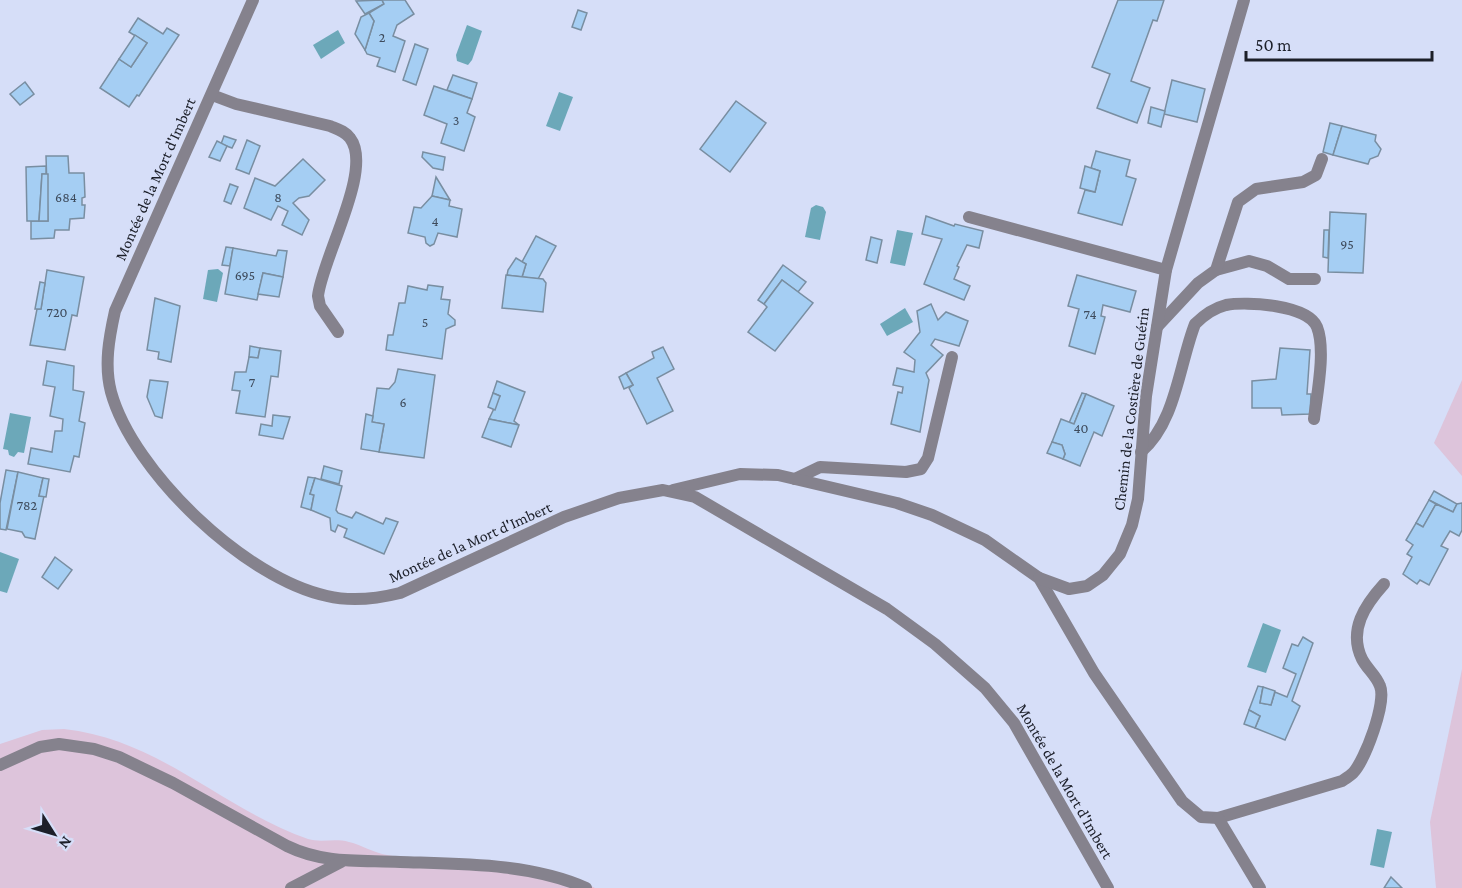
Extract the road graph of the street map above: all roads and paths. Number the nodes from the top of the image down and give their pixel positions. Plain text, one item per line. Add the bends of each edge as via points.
1 (253, 0) edge
2 (1244, 0) edge
3 (212, 95) junction
4 (1322, 159) dead end
5 (969, 218) dead end
6 (1166, 270) junction
7 (1216, 270) junction
8 (1315, 279) dead end
9 (1157, 327) junction
10 (338, 332) dead end
11 (952, 357) dead end
12 (1314, 419) dead end
13 (1141, 452) junction
14 (795, 479) junction
15 (673, 490) junction
16 (1039, 578) junction
17 (1384, 584) dead end
18 (0, 765) edge
19 (1218, 818) junction
20 (343, 861) junction
21 (291, 888) edge
22 (586, 888) edge
23 (1108, 888) edge
24 (1260, 888) edge

1 - 3 street, Montée de la Mort d'Imbert
2 - 6 street, Chemin de la Costière de Guérin
3 - 10 street via 330,126 350,138 355,148 355,172 318,296 320,306
3 - 15 street, Montée de la Mort d'Imbert via 115,311 107,357 111,392 131,436 159,477 192,514 248,557 302,588 328,596 378,599 410,589 564,518 619,498
4 - 7 street via 1316,175 1303,182 1256,189 1239,202
5 - 6 street
6 - 9 street, Chemin de la Costière de Guérin
7 - 8 street via 1249,261 1267,266 1288,279
7 - 9 street via 1198,283
9 - 13 street, Chemin de la Costière de Guérin
11 - 14 street via 928,458 921,470 826,467
12 - 13 street via 1320,345 1314,321 1287,308 1229,305 1203,316 1195,324 1166,414 1152,443
13 - 16 street, Chemin de la Costière de Guérin via 1138,499 1120,554 1103,575 1078,589
14 - 15 street via 740,474
14 - 16 street via 932,515 985,540
15 - 23 street, Montée de la Mort d'Imbert via 719,509 887,609 970,674 1014,723
16 - 19 street via 1094,673 1182,801 1201,817
17 - 19 street via 1368,602 1357,629 1363,661 1381,686 1383,696 1373,730 1353,773 1341,781
18 - 20 street via 40,747 59,744 94,749 173,783 295,850
19 - 24 street
20 - 21 street
20 - 22 street via 495,868 538,873

